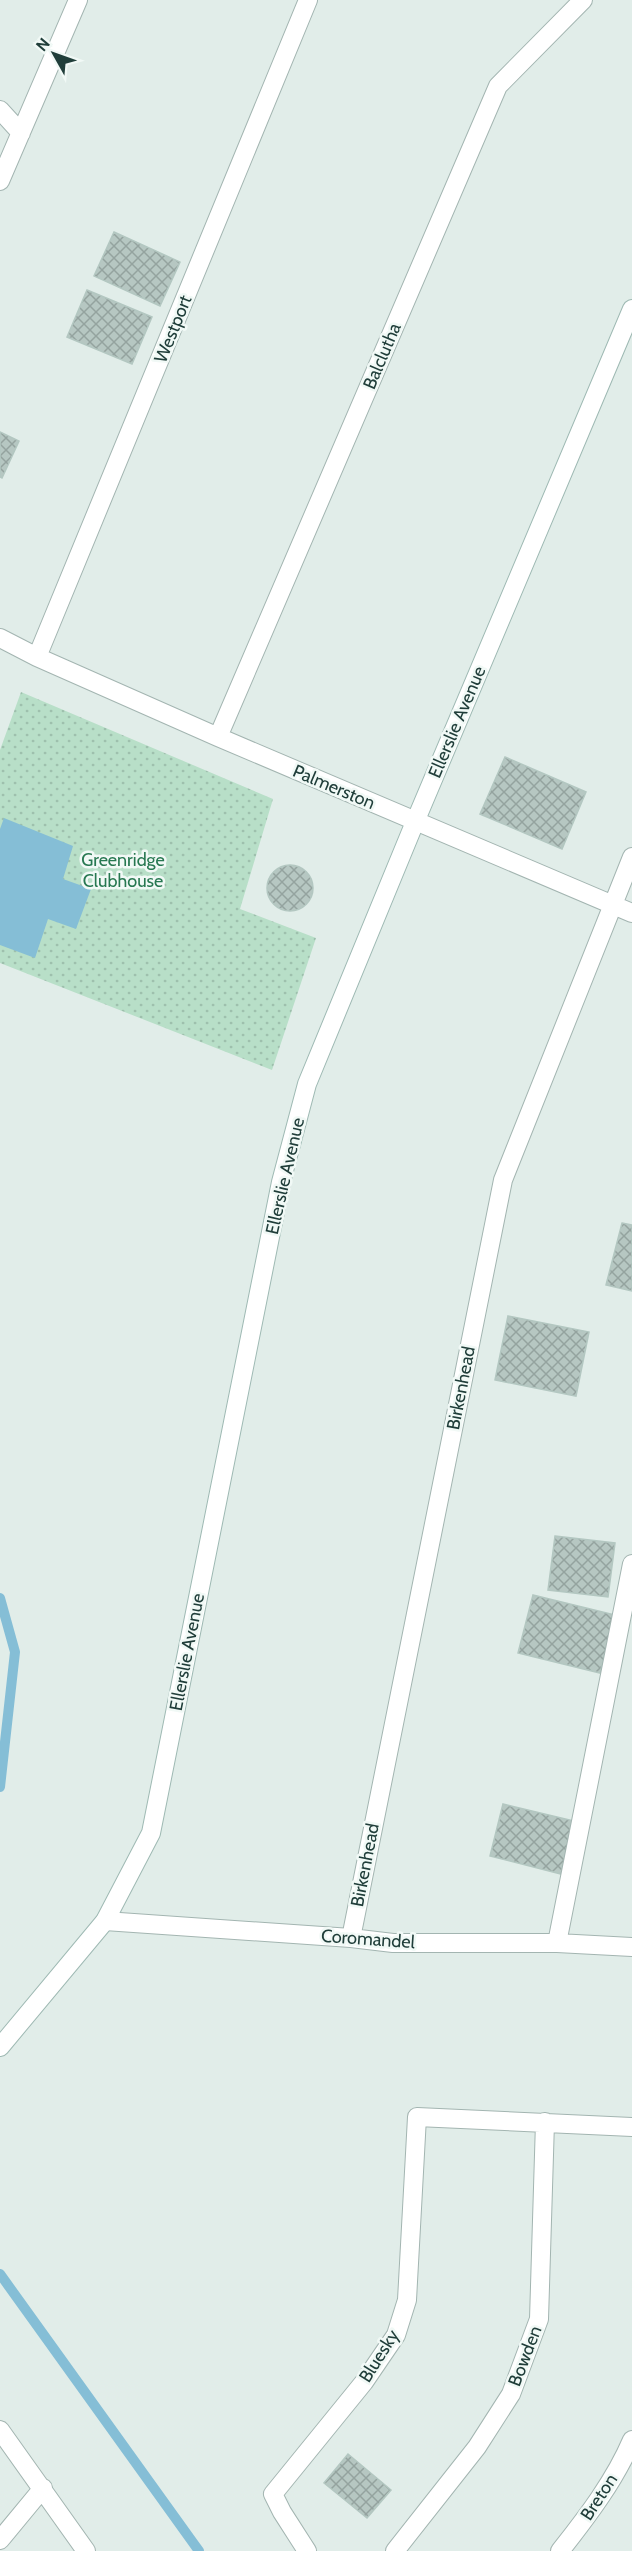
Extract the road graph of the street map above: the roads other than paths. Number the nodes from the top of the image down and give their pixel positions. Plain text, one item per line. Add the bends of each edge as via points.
1 (78, 0) edge
2 (308, 0) edge
3 (583, 0) edge
4 (0, 110) edge
5 (21, 133) junction
6 (0, 181) edge
7 (632, 309) edge
8 (0, 638) edge
9 (37, 657) junction
10 (218, 737) junction
11 (415, 822) junction
12 (632, 857) edge
13 (612, 904) junction
14 (632, 912) edge
15 (632, 1564) edge
16 (105, 1921) junction
17 (351, 1938) junction
18 (556, 1943) junction
19 (632, 1947) edge
20 (0, 2048) edge
21 (545, 2122) junction
22 (632, 2127) edge
23 (0, 2430) edge
24 (632, 2440) edge
25 (43, 2488) junction
26 (0, 2540) edge
27 (86, 2551) edge
28 (308, 2551) edge
29 (395, 2551) edge
30 (560, 2551) edge

1 - 5 street
2 - 9 street, Westport
3 - 10 street, Balclutha via 498,86
4 - 5 street
5 - 6 street
7 - 11 street, Ellerslie Avenue
8 - 9 street, Palmerston
9 - 10 street, Palmerston
10 - 11 street, Palmerston
11 - 13 street, Palmerston
11 - 16 street, Ellerslie Avenue via 307,1084 281,1182 151,1833
12 - 13 street, Birkenhead
13 - 14 street, Palmerston
13 - 17 street, Birkenhead via 503,1180
15 - 18 street
16 - 17 street, Coromandel
16 - 20 street, Ellerslie Avenue
17 - 18 street, Coromandel via 393,1943
18 - 19 street, Coromandel
21 - 22 street
21 - 28 street, Bluesky via 417,2117 407,2300 396,2335 364,2382 273,2494
21 - 29 street, Bowden via 539,2319 511,2394 477,2447
23 - 25 street
24 - 30 street, Breton via 582,2523
25 - 26 street
25 - 27 street

